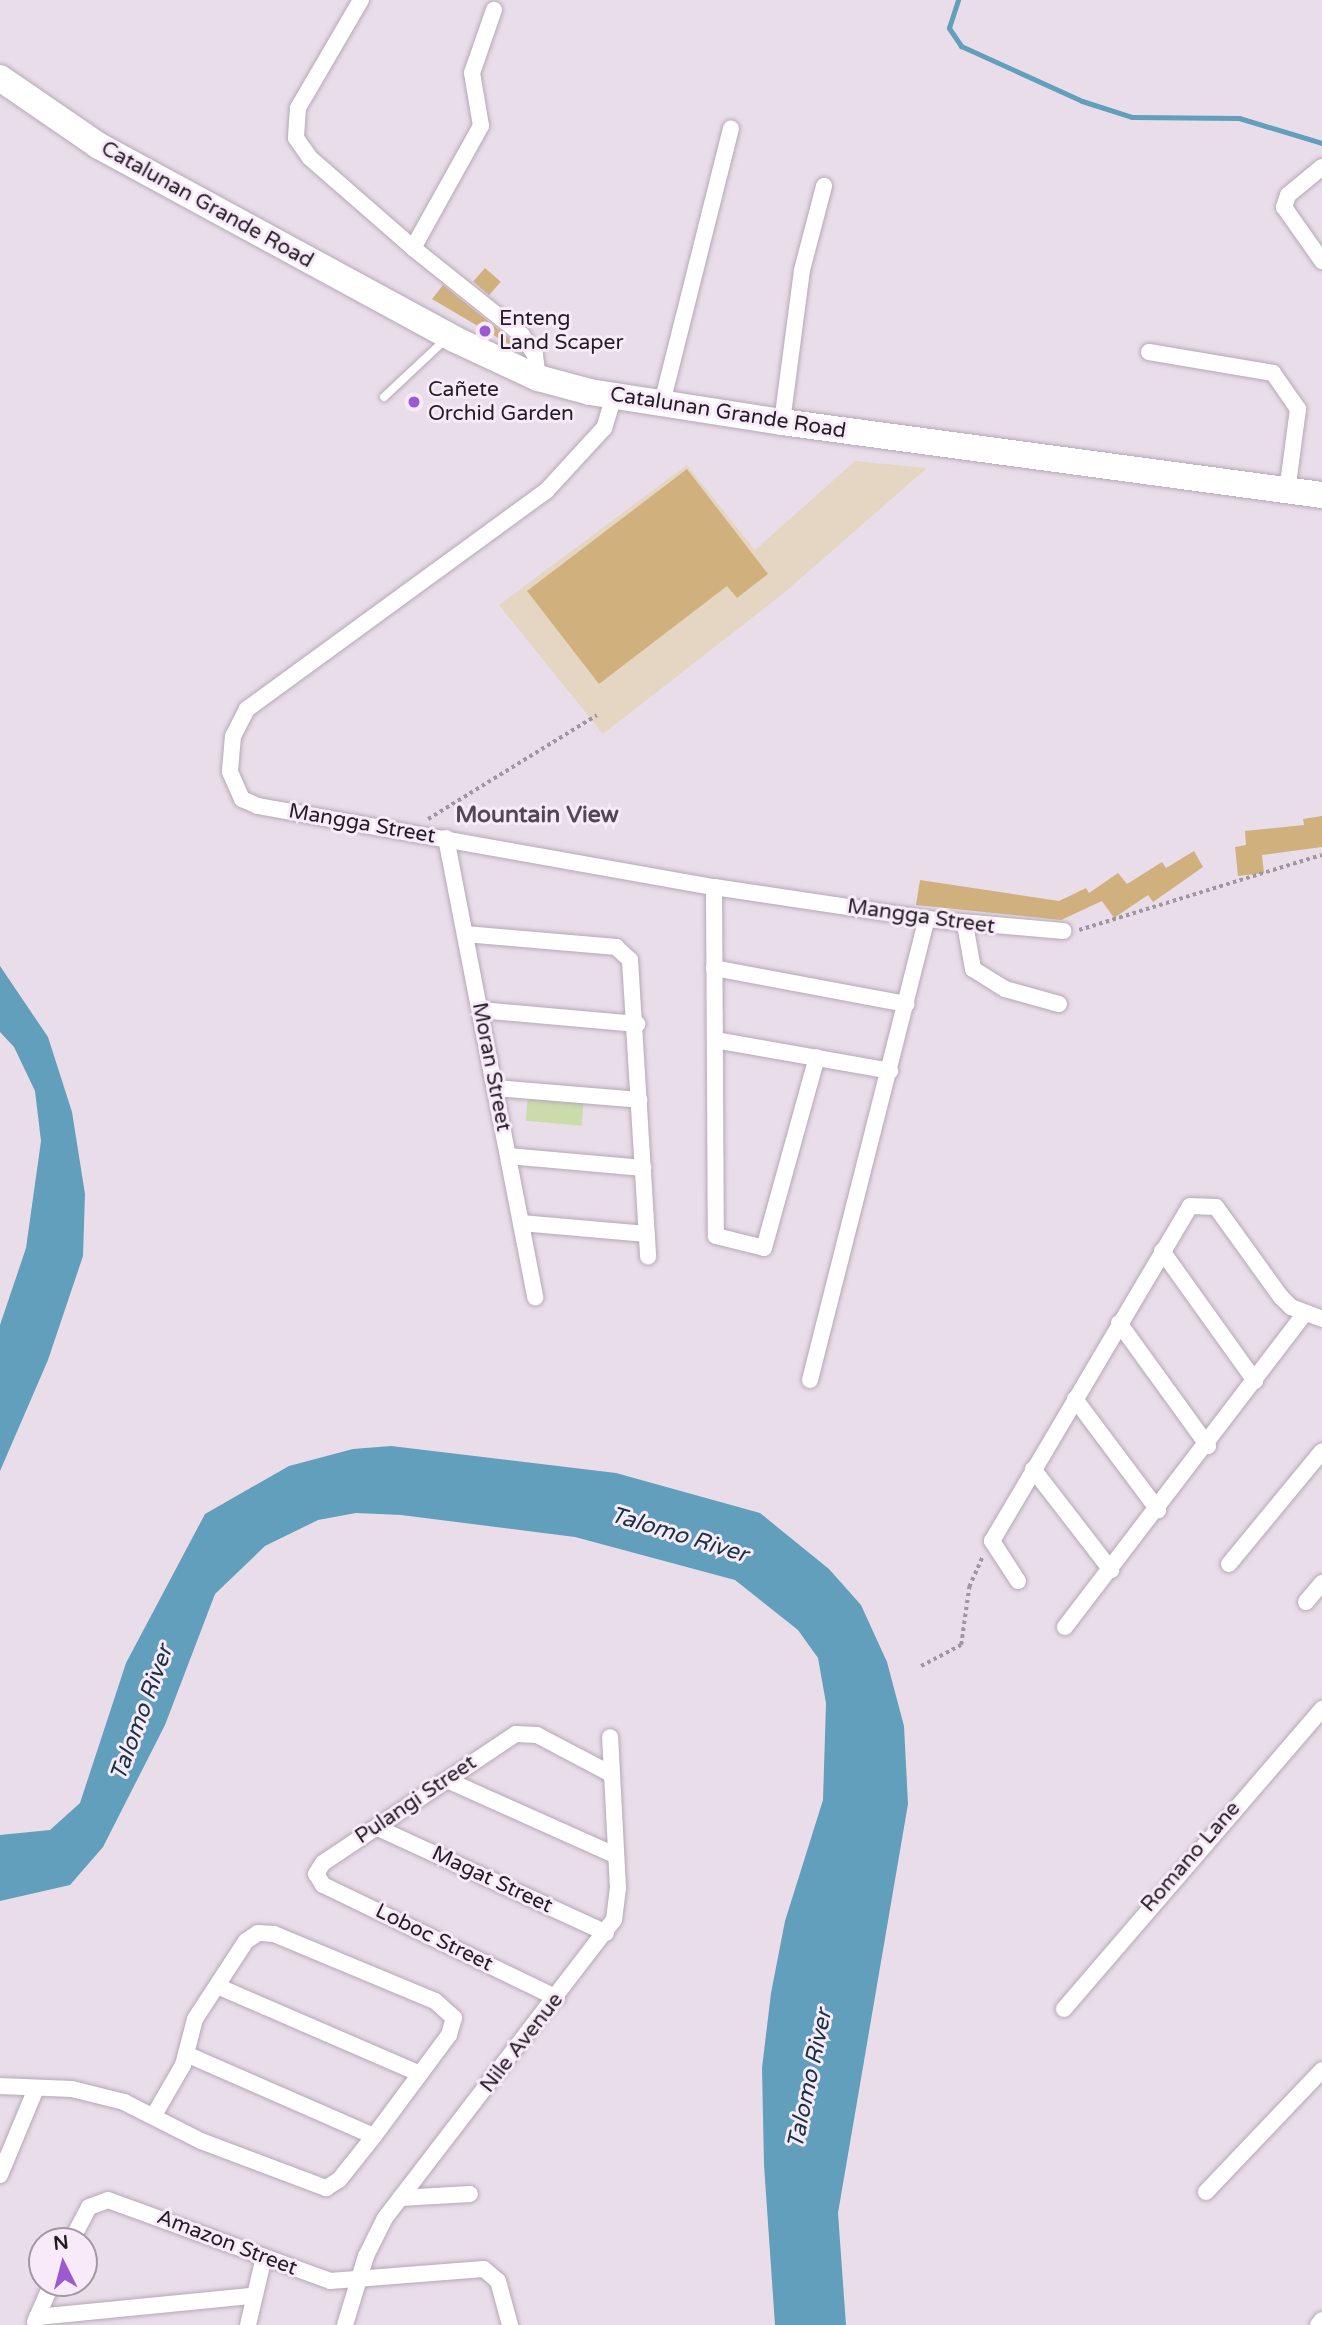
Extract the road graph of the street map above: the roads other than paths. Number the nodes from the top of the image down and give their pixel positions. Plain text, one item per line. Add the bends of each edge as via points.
1 (361, 0) edge
2 (494, 10) dead end
3 (0, 78) edge
4 (731, 130) dead end
5 (1322, 167) edge
6 (824, 186) dead end
7 (413, 248) junction
8 (1322, 261) edge
9 (449, 337) junction
10 (1149, 352) dead end
11 (538, 378) junction
12 (614, 396) junction
13 (384, 397) dead end
14 (662, 403) junction
15 (782, 422) junction
16 (1287, 491) junction
17 (1322, 495) edge
18 (446, 838) junction
19 (713, 887) junction
20 (927, 919) junction
21 (965, 924) junction
22 (1063, 931) road end
23 (465, 934) junction
24 (714, 968) junction
25 (907, 1004) junction
26 (1059, 1004) dead end
27 (480, 1010) junction
28 (637, 1024) junction
29 (715, 1040) junction
30 (817, 1058) junction
31 (890, 1070) junction
32 (495, 1088) junction
33 (640, 1100) junction
34 (508, 1156) junction
35 (643, 1168) junction
36 (521, 1223) junction
37 (647, 1234) junction
38 (1161, 1251) junction
39 (648, 1256) dead end
40 (536, 1297) dead end
41 (1304, 1314) junction
42 (1322, 1318) edge
43 (1119, 1323) junction
44 (810, 1380) dead end
45 (1255, 1381) junction
46 (1075, 1399) junction
47 (1208, 1446) junction
48 (1322, 1451) edge
49 (1033, 1469) junction
50 (1158, 1510) junction
51 (1229, 1564) dead end
52 (1111, 1570) junction
53 (1018, 1581) dead end
54 (1322, 1583) edge
55 (1306, 1602) dead end
56 (1065, 1627) dead end
57 (1322, 1709) edge
58 (610, 1737) dead end
59 (611, 1774) junction
60 (447, 1780) junction
61 (378, 1828) junction
62 (615, 1855) junction
63 (316, 1874) joint
64 (606, 1933) junction
65 (217, 1986) junction
66 (557, 1998) junction
67 (1064, 2009) dead end
68 (186, 2054) junction
69 (1322, 2070) edge
70 (420, 2074) junction
71 (0, 2087) edge
72 (36, 2091) junction
73 (154, 2115) junction
74 (373, 2136) junction
75 (0, 2175) edge
76 (1206, 2192) dead end
77 (470, 2194) dead end
78 (400, 2198) junction
79 (77, 2227) edge
80 (264, 2257) junction
81 (357, 2281) junction
82 (253, 2296) junction
83 (46, 2297) edge
84 (1322, 2320) edge
85 (35, 2321) edge
86 (248, 2325) edge
87 (345, 2325) edge
88 (510, 2325) edge
89 (1318, 2325) edge

1 - 7 street via 298,108 293,129 310,158
2 - 7 street via 472,73 481,126
3 - 9 main road, Catalunan Grande Road via 99,146
4 - 14 street
5 - 8 street via 1288,195 1284,207
6 - 15 street via 802,270
7 - 11 street via 522,335 535,355
9 - 11 main road, Catalunan Grande Road
9 - 13 lane
10 - 16 street via 1273,373 1298,409
11 - 12 main road, Catalunan Grande Road
12 - 14 main road, Catalunan Grande Road
12 - 18 street, Mangga Street via 604,428 573,466 270,689 247,709 233,736 230,772 242,799
14 - 15 main road, Catalunan Grande Road
15 - 16 main road, Catalunan Grande Road
16 - 17 main road, Catalunan Grande Road
18 - 19 street, Mangga Street
18 - 23 street, Moran Street
19 - 20 street, Mangga Street
19 - 24 street
20 - 21 street, Mangga Street
20 - 25 street
21 - 22 street, Mangga Street
21 - 26 street via 973,969 1005,989
23 - 27 street, Moran Street
23 - 28 street via 616,947 630,960
24 - 25 street
24 - 29 street
25 - 31 street
27 - 28 street
27 - 32 street, Moran Street
28 - 33 street
29 - 30 street
29 - 30 street via 716,1236 764,1248
30 - 31 street
31 - 44 street
32 - 33 street
32 - 34 street, Moran Street
33 - 35 street
34 - 35 street
34 - 36 street, Moran Street
35 - 37 street
36 - 37 street
36 - 40 street, Moran Street
37 - 39 street
38 - 41 street via 1190,1206 1209,1203 1222,1213 1281,1297
38 - 43 street
38 - 45 street
41 - 42 street
41 - 45 street
43 - 46 street
43 - 47 street
45 - 47 street
46 - 49 street
46 - 50 street
47 - 50 street
48 - 51 street
49 - 52 street
49 - 53 street via 992,1541
50 - 52 street
52 - 56 street
54 - 55 street
57 - 67 street, Romano Lane
58 - 59 street, Nile Avenue
59 - 60 street, Pulangi Street via 522,1732
59 - 62 street, Nile Avenue
60 - 61 street, Pulangi Street
60 - 62 street
61 - 63 street, Pulangi Street via 323,1863
61 - 64 street, Magat Street
62 - 64 street, Nile Avenue via 617,1905
63 - 66 street, Loboc Street via 323,1885
64 - 66 street, Nile Avenue
65 - 68 street via 189,2031
65 - 70 street
65 - 70 street via 246,1941 265,1932 435,2001 451,2011 453,2027
66 - 78 street, Nile Avenue
68 - 73 street
68 - 74 street
69 - 76 street
70 - 74 street
71 - 72 street
72 - 73 street via 92,2093
72 - 75 street
73 - 74 street via 201,2141 317,2188 340,2180
77 - 78 street
78 - 81 street, Nile Avenue via 374,2238
79 - 80 street, Amazon Street via 83,2214 98,2202 118,2202
80 - 81 street, Amazon Street via 330,2281
80 - 82 street
81 - 87 street, Nile Avenue
81 - 88 street, Amazon Street via 491,2271
82 - 85 street
82 - 86 street
83 - 85 street
84 - 89 street

